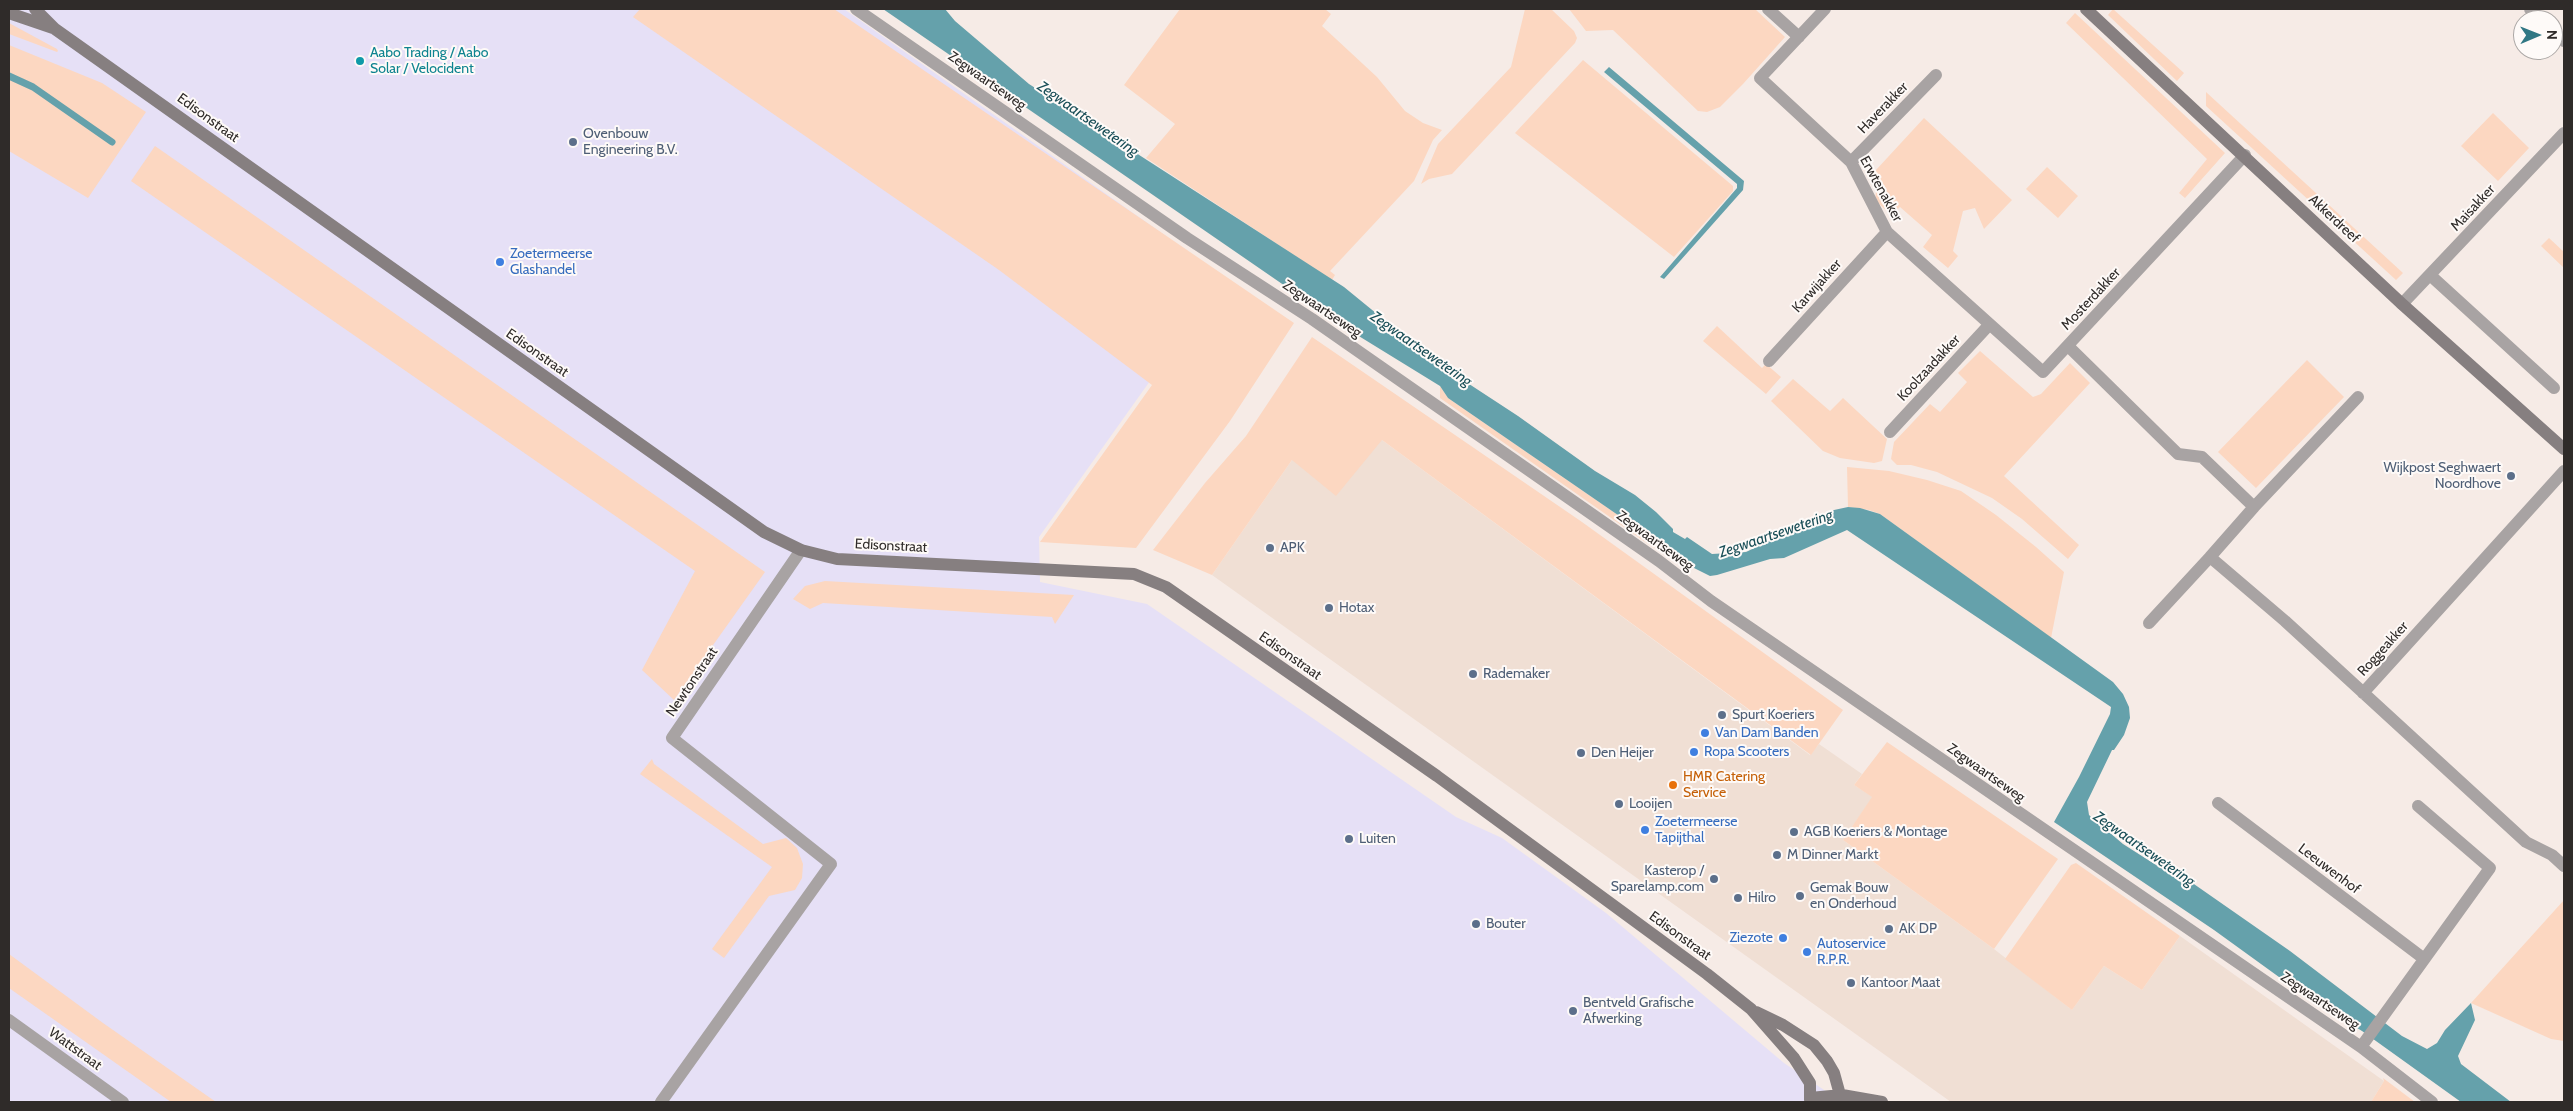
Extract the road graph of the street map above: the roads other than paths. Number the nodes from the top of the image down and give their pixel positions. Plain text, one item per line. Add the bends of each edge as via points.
1 (35, 9) edge
2 (856, 9) edge
3 (1768, 9) edge
4 (1825, 9) edge
5 (2091, 10) edge
6 (9, 12) edge
7 (55, 29) junction
8 (1798, 37) junction
9 (1936, 75) dead end
10 (2564, 133) edge
11 (2244, 155) junction
12 (1851, 162) junction
13 (1887, 232) junction
14 (2430, 275) junction
15 (2402, 304) junction
16 (1990, 325) junction
17 (2068, 346) junction
18 (1769, 361) dead end
19 (2554, 388) dead end
20 (2358, 397) dead end
21 (1890, 432) dead end
22 (2564, 449) edge
23 (2564, 471) edge
24 (2254, 507) junction
25 (801, 550) junction
26 (2210, 557) junction
27 (2148, 623) dead end
28 (2362, 693) junction
29 (2218, 802) dead end
30 (2418, 806) dead end
31 (2564, 866) edge
32 (2423, 958) junction
33 (1752, 1010) junction
34 (9, 1020) edge
35 (2362, 1045) junction
36 (1842, 1098) edge
37 (1812, 1101) edge
38 (123, 1102) edge
39 (661, 1102) edge
40 (1882, 1102) edge
41 (2432, 1102) edge

1 - 7 street, Edisonstraat
2 - 35 street, Zegwaartseweg via 1186,238 1312,319 1719,606
3 - 8 street
4 - 8 street, Erwtenakker
5 - 11 street, Akkerdreef
6 - 7 street, Edisonstraat
7 - 25 street, Edisonstraat via 764,532
8 - 12 street, Erwtenakker via 1760,78
9 - 12 street, Haverakker
10 - 14 street, Maisakker
11 - 15 street, Akkerdreef
11 - 17 street, Mosterdakker
12 - 13 street, Erwtenakker
13 - 16 street, Erwtenakker
13 - 18 street, Karwijakker
14 - 15 street, Maisakker
14 - 19 street
15 - 22 street, Akkerdreef
16 - 17 street, Erwtenakker via 2043,372
16 - 21 street, Koolzaadakker
17 - 24 street, Mosterdakker via 2178,454 2202,457
20 - 24 street
23 - 28 street, Roggeakker
24 - 26 street
25 - 33 street, Edisonstraat via 836,559 1134,574 1166,587 1437,776
25 - 39 street, Newtonstraat via 672,738 831,864
26 - 27 street
26 - 28 street
28 - 31 street, Roggeakker via 2526,842 2552,855
29 - 32 street, Leeuwenhof
30 - 32 street via 2490,868
32 - 35 street
33 - 36 street, Edisonstraat via 1814,1045 1828,1061
33 - 37 street, Edisonstraat via 1805,1072
34 - 38 street, Wattstraat
35 - 41 street, Zegwaartseweg
36 - 37 street
36 - 40 street

